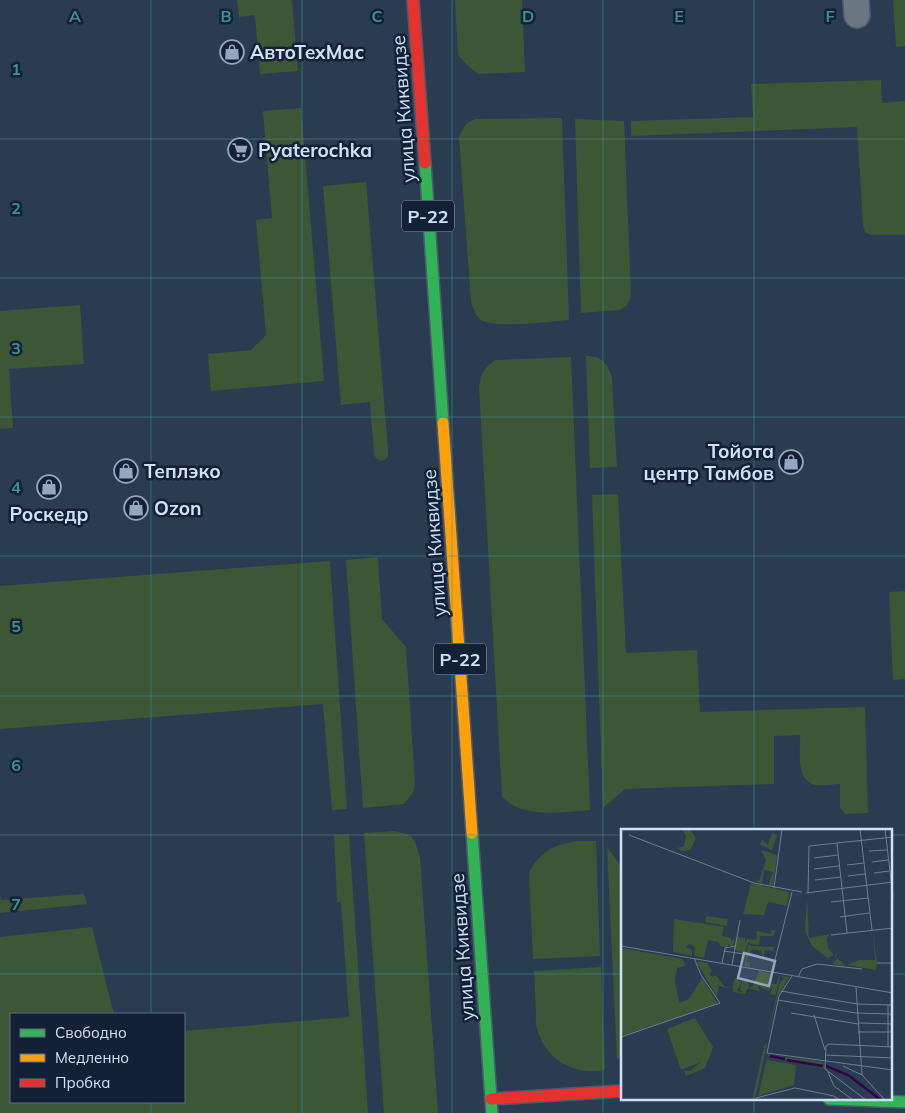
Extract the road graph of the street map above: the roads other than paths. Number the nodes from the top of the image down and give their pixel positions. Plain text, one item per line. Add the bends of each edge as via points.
1 (413, 0) edge
2 (621, 1091) edge
3 (491, 1099) junction
4 (854, 1100) edge
5 (905, 1102) edge
6 (492, 1113) edge

1 - 3 main road, улица Киквидзе / Р-22
2 - 3 main road
3 - 6 main road, улица Киквидзе / Р-22
4 - 5 main road

